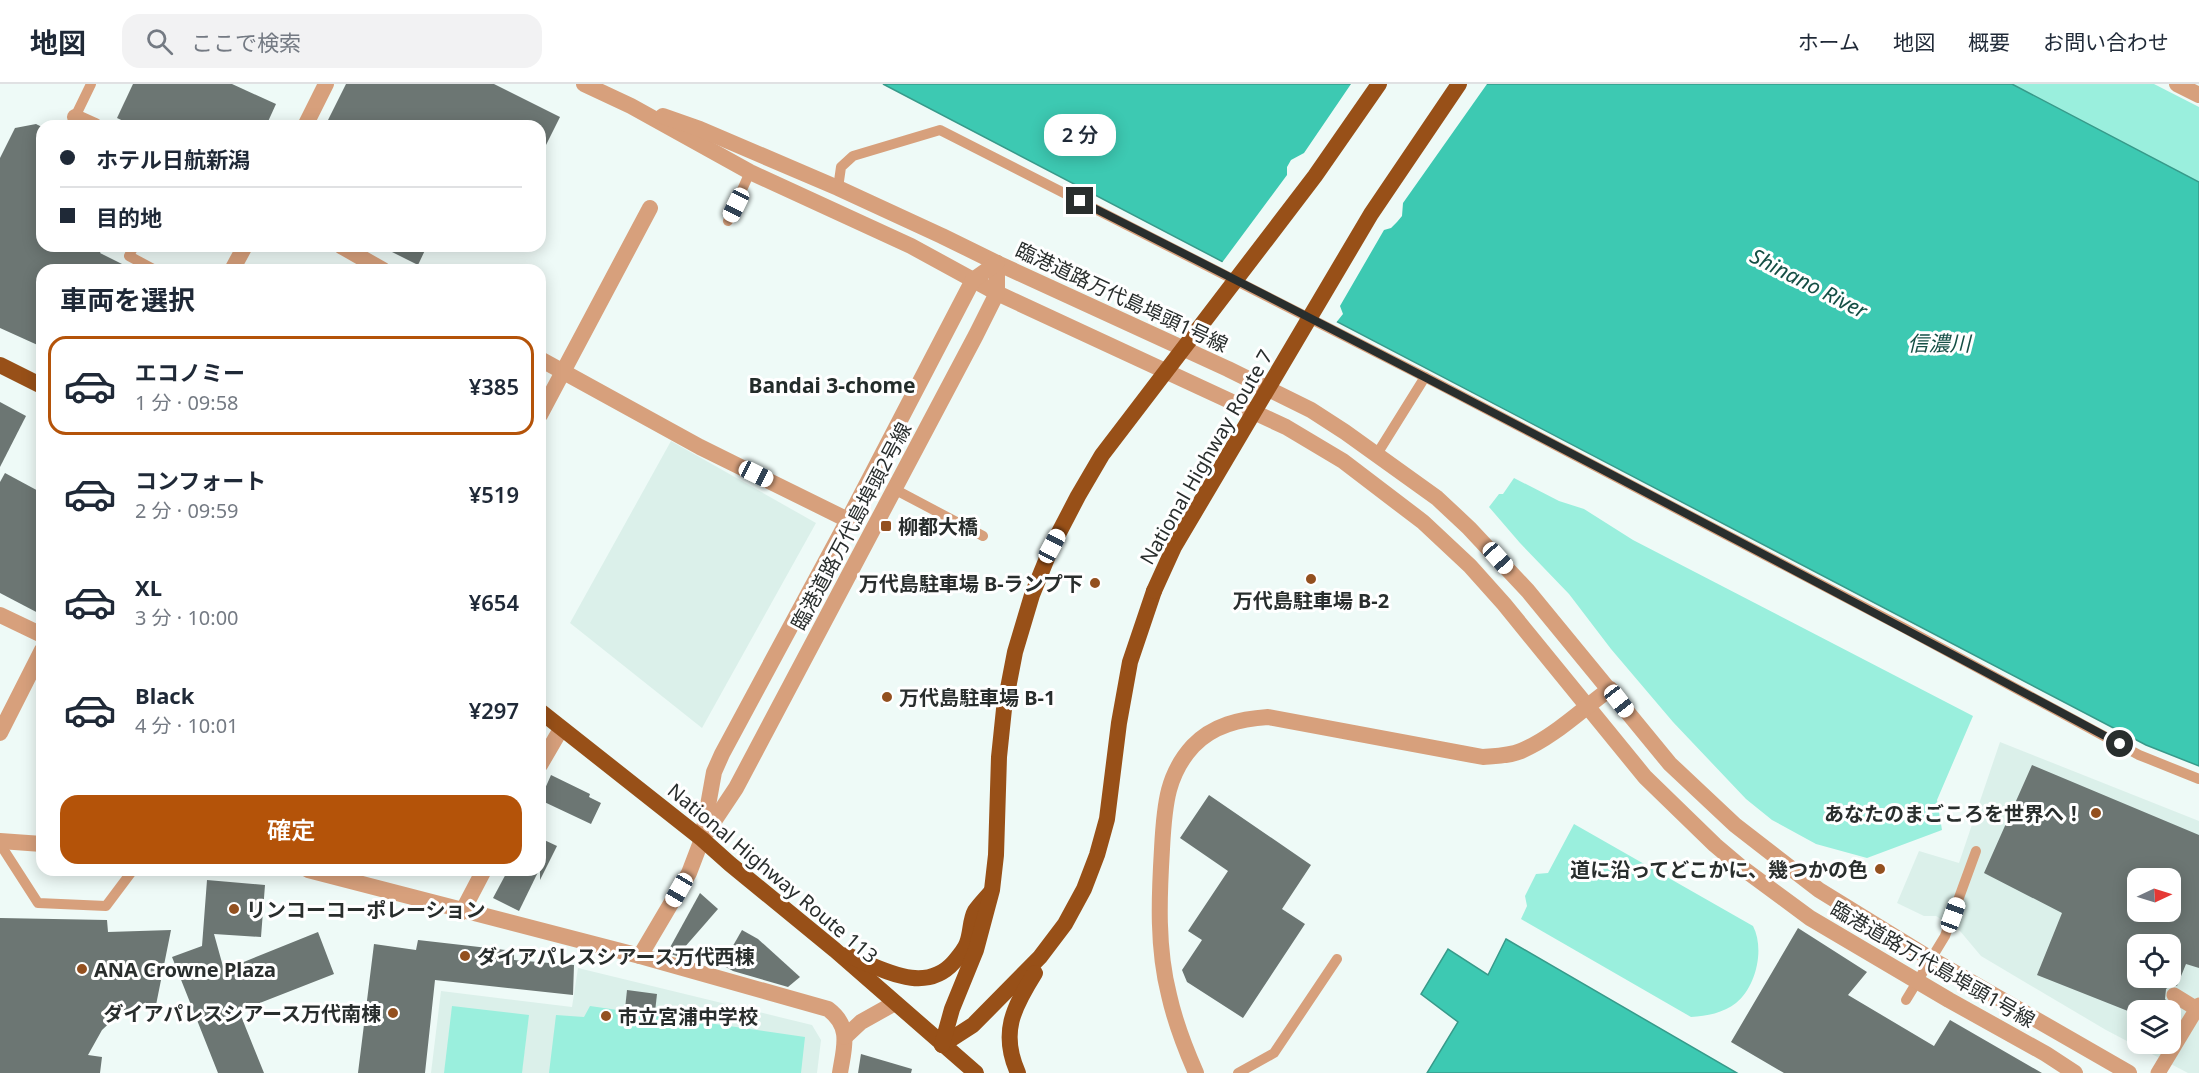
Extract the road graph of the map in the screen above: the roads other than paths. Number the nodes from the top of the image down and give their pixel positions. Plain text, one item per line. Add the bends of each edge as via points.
1 (91, 84) edge
2 (326, 84) edge
3 (584, 84) edge
4 (1379, 84) edge
5 (1459, 84) edge
6 (2176, 84) edge
7 (2199, 95) edge
8 (631, 106) junction
9 (75, 117) joint
10 (82, 120) edge
11 (308, 120) edge
12 (750, 172) junction
13 (838, 188) junction
14 (650, 208) dead end
15 (728, 221) dead end
16 (131, 252) edge
17 (352, 252) edge
18 (997, 263) junction
19 (144, 264) edge
20 (372, 264) edge
21 (973, 280) junction
22 (997, 293) junction
23 (546, 363) edge
24 (0, 365) edge
25 (562, 372) junction
26 (1425, 376) junction
27 (36, 383) edge
28 (546, 403) edge
29 (1377, 454) junction
30 (894, 489) junction
31 (848, 520) junction
32 (983, 536) dead end
33 (0, 615) edge
34 (36, 632) edge
35 (36, 662) edge
36 (1610, 689) junction
37 (1587, 706) junction
38 (546, 716) edge
39 (561, 729) junction
40 (0, 733) edge
41 (546, 755) edge
42 (2199, 779) edge
43 (702, 839) junction
44 (0, 843) edge
45 (36, 844) edge
46 (1976, 851) dead end
47 (128, 876) edge
48 (330, 876) edge
49 (481, 876) edge
50 (992, 890) junction
51 (462, 912) junction
52 (1065, 924) junction
53 (835, 950) junction
54 (640, 956) junction
55 (1336, 959) dead end
56 (1931, 959) junction
57 (1918, 981) junction
58 (2174, 994) dead end
59 (1906, 1000) dead end
60 (895, 1003) junction
61 (2198, 1007) edge
62 (845, 1037) junction
63 (942, 1045) junction
64 (840, 1073) edge
65 (976, 1073) edge
66 (1018, 1073) edge
67 (1196, 1073) edge
68 (1238, 1073) edge
69 (2075, 1073) edge
70 (2129, 1073) edge
71 (2158, 1073) edge

1 - 9 lane
2 - 11 street
3 - 8 street, 臨港道路万代島埠頭1号線
4 - 50 highway, bridge via 1315,176 1102,455 1052,546 1018,641 1004,709
5 - 52 highway, National Highway Route 7, bridge via 1371,214 1174,547 1130,662 1107,819 1084,889
6 - 7 street
8 - 12 street, 臨港道路万代島埠頭1号線
8 - 13 street, 臨港道路万代島埠頭1号線 via 700,129
9 - 10 street
12 - 15 lane
12 - 21 street, 臨港道路万代島埠頭1号線 via 911,246
13 - 18 street, 臨港道路万代島埠頭1号線
13 - 26 lane via 841,167 853,156 940,130
14 - 25 street
16 - 19 lane via 129,256
17 - 20 street
18 - 21 street, 臨港道路万代島埠頭2号線
18 - 22 street, 臨港道路万代島埠頭2号線
18 - 29 street, 臨港道路万代島埠頭1号線 via 1311,410
21 - 22 street, 臨港道路万代島埠頭1号線
21 - 31 street, 臨港道路万代島埠頭2号線
22 - 30 street, 臨港道路万代島埠頭2号線
22 - 37 street, 臨港道路万代島埠頭1号線 via 1286,427 1365,477 1423,522 1470,566
23 - 25 street
24 - 27 highway
25 - 28 street
25 - 31 street via 700,447
26 - 29 lane
26 - 42 lane via 2139,754
29 - 36 street, 臨港道路万代島埠頭1号線 via 1437,498 1477,535
30 - 32 lane
30 - 43 street, 臨港道路万代島埠頭2号線 via 736,788
31 - 43 street, 臨港道路万代島埠頭2号線 via 714,772
33 - 34 street
35 - 40 street
36 - 37 street
36 - 56 street, 臨港道路万代島埠頭1号線 via 1670,764 1735,825 1820,890
37 - 57 street, 臨港道路万代島埠頭1号線 via 1666,800 1741,867 1810,918
37 - 67 street via 1537,742 1500,756 1483,757 1268,717 1232,722 1193,746 1169,790 1159,907 1169,996
38 - 39 highway, National Highway Route 113
39 - 41 street
39 - 43 highway, National Highway Route 113
43 - 53 highway, National Highway Route 113
43 - 54 street via 689,873
44 - 45 street
44 - 47 lane via 38,903 106,906
46 - 56 lane via 1945,936
48 - 51 street
49 - 51 street
50 - 53 highway via 974,912 967,944 939,975 927,979 902,976
50 - 63 highway via 976,950
51 - 54 street
52 - 63 highway, National Highway Route 7 via 1002,998 973,1025
52 - 66 highway via 1011,1019 1008,1040
53 - 60 highway, National Highway Route 113
54 - 62 street via 828,1009 842,1024
55 - 68 lane via 1274,1053
56 - 57 lane
56 - 70 street, 臨港道路万代島埠頭1号線
57 - 59 lane
57 - 69 street, 臨港道路万代島埠頭1号線
58 - 61 street
60 - 62 street via 861,1022
60 - 63 highway, National Highway Route 113
61 - 71 street
62 - 64 street
63 - 65 highway, National Highway Route 113

